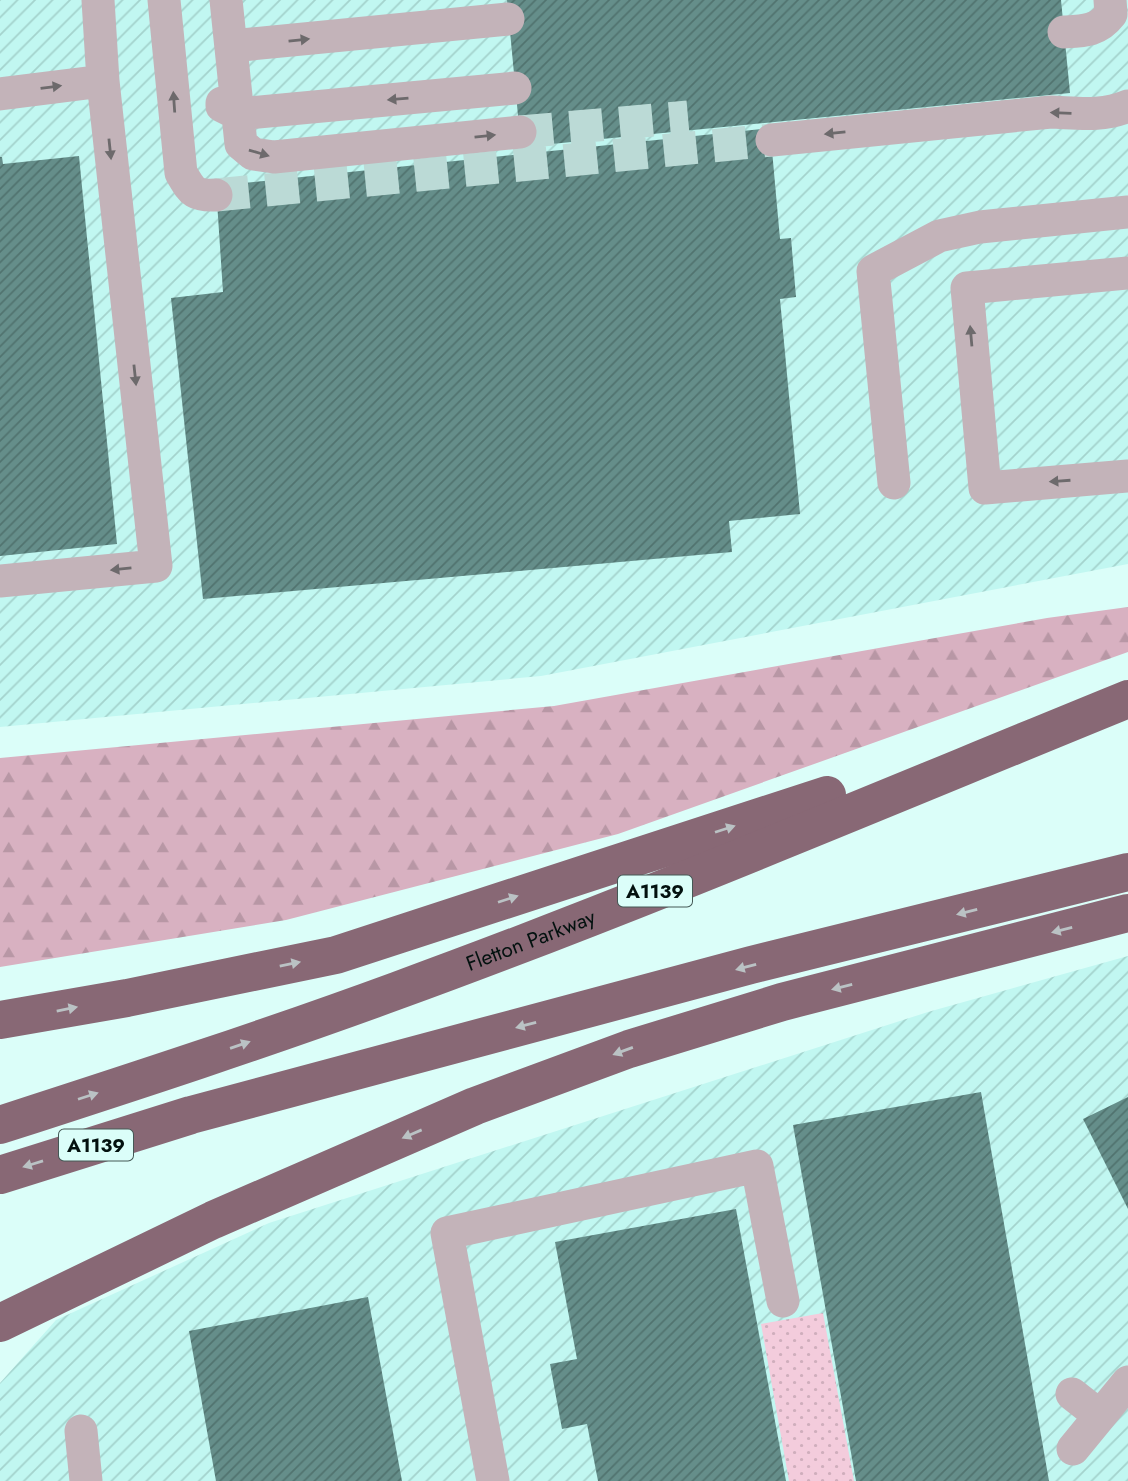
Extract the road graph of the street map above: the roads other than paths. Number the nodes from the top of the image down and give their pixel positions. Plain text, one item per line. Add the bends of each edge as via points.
1 (98, 0) edge
2 (164, 0) edge
3 (212, 0) edge
4 (226, 0) edge
5 (1110, 0) edge
6 (509, 19) dead end
7 (1064, 32) dead end
8 (231, 46) junction
9 (103, 81) junction
10 (515, 88) dead end
11 (0, 94) edge
12 (1128, 106) edge
13 (238, 114) junction
14 (520, 132) tunnel mouth
15 (772, 140) tunnel mouth
16 (216, 195) tunnel mouth
17 (1128, 212) edge
18 (1128, 273) edge
19 (1128, 476) edge
20 (894, 483) dead end
21 (0, 581) edge
22 (1128, 699) edge
23 (1128, 872) edge
24 (1128, 913) edge
25 (0, 1020) edge
26 (0, 1125) edge
27 (0, 1175) edge
28 (783, 1301) dead end
29 (0, 1323) edge
30 (1128, 1381) edge
31 (1072, 1394) dead end
32 (1100, 1416) junction
33 (81, 1431) dead end
34 (1073, 1449) dead end
35 (86, 1481) edge
36 (493, 1481) edge

1 - 9 street
16 -> 2 street via 192,191 181,173
3 - 13 street via 222,106
4 - 8 street
5 - 7 street via 1111,14 1102,26
8 -> 6 street
8 - 13 street
11 -> 9 street
9 -> 21 street via 156,566
10 -> 13 street
12 -> 15 street via 1090,115 1051,112
13 -> 14 street via 241,144 253,154 274,157
17 - 20 street via 981,227 939,236 873,271
19 -> 18 street via 985,488 967,288
25 -> 22 highway via 336,955
26 -> 22 highway, Fletton Parkway / A1139 via 396,991
23 -> 27 highway, A1139 via 724,972 191,1115
24 -> 29 highway via 782,1002 629,1049 475,1106 226,1215
28 - 36 street via 757,1166 447,1233
30 - 32 street
31 - 32 street
32 - 34 street
33 - 35 street

